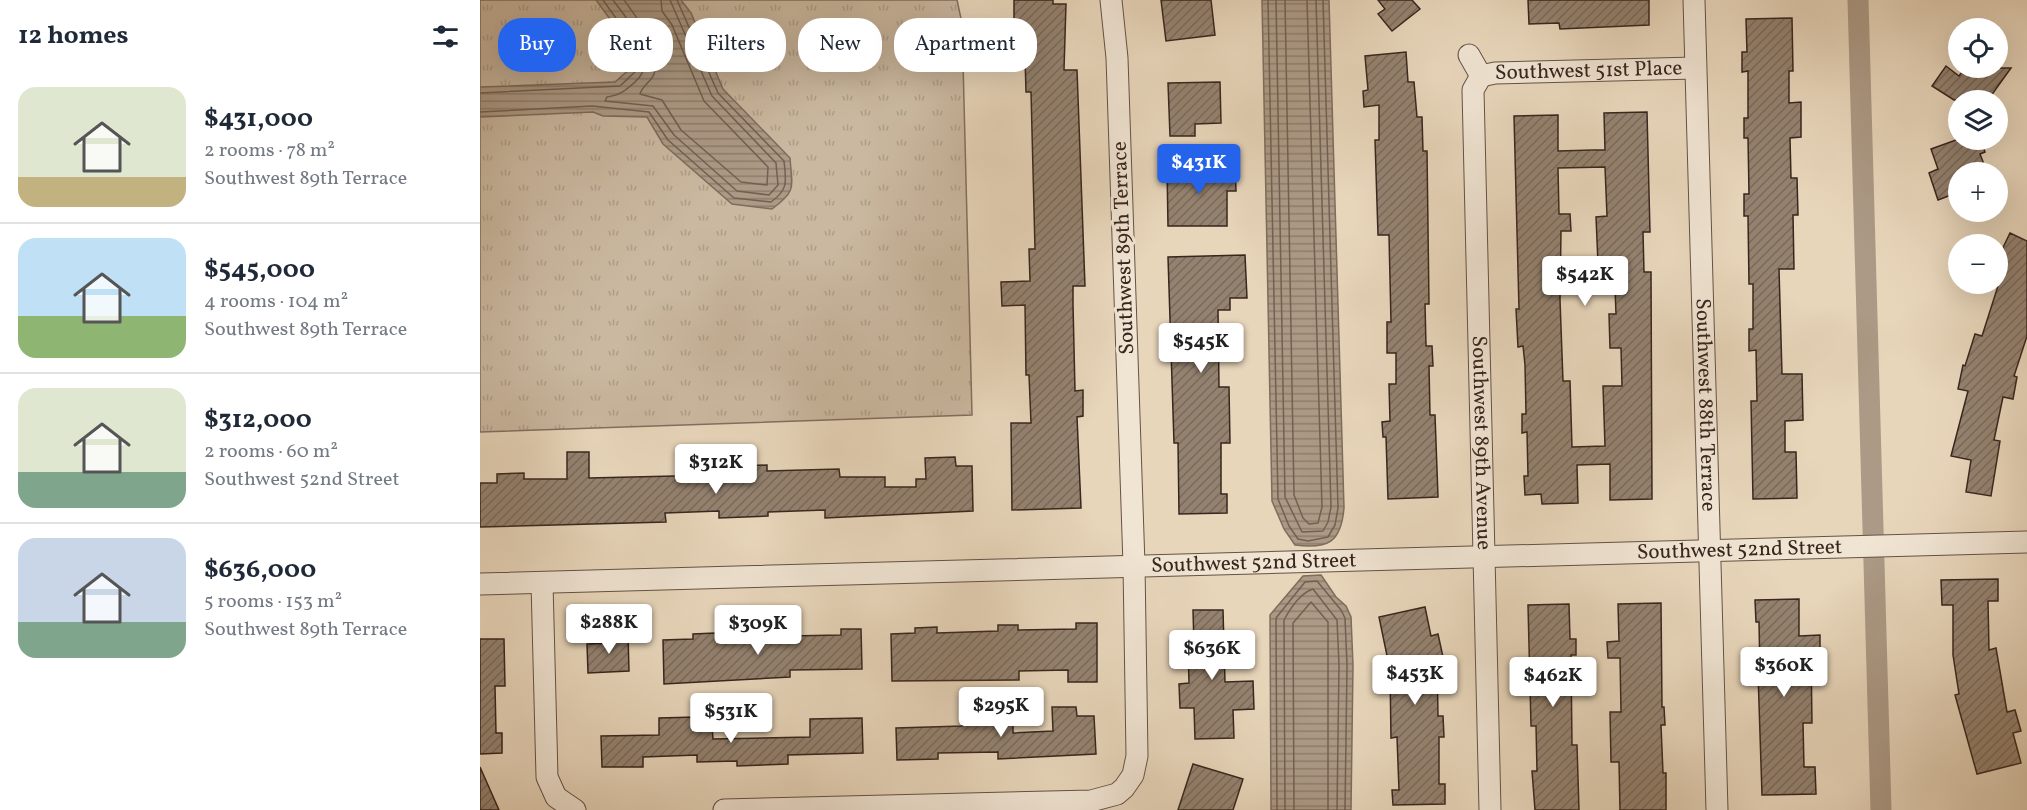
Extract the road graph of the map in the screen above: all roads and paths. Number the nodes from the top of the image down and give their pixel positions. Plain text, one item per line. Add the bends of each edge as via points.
1 (1111, 0) edge
2 (1694, 0) edge
3 (1469, 55) dead end
4 (1695, 68) junction
5 (1481, 76) junction
6 (2027, 542) edge
7 (1709, 551) junction
8 (1483, 557) junction
9 (1134, 565) junction
10 (542, 583) junction
11 (480, 584) edge
12 (568, 806) edge
13 (724, 810) edge
14 (1490, 810) edge
15 (1717, 810) edge

1 - 9 street, Southwest 89th Terrace via 1117,58
2 - 4 street, Southwest 88th Terrace
3 - 5 street
4 - 5 street, Southwest 51st Place
4 - 7 street, Southwest 88th Terrace
5 - 8 street, Southwest 89th Avenue via 1473,90
6 - 7 street, Southwest 52nd Street
7 - 8 street, Southwest 52nd Street
7 - 15 street, Southwest 88th Terrace
8 - 9 street, Southwest 52nd Street
8 - 14 street, Southwest 89th Avenue
9 - 10 street, Southwest 52nd Street
9 - 13 street, Southwest 89th Terrace via 1137,756 1129,782 1116,794 1091,801
10 - 11 street, Southwest 52nd Street
10 - 12 street via 547,777 551,792

